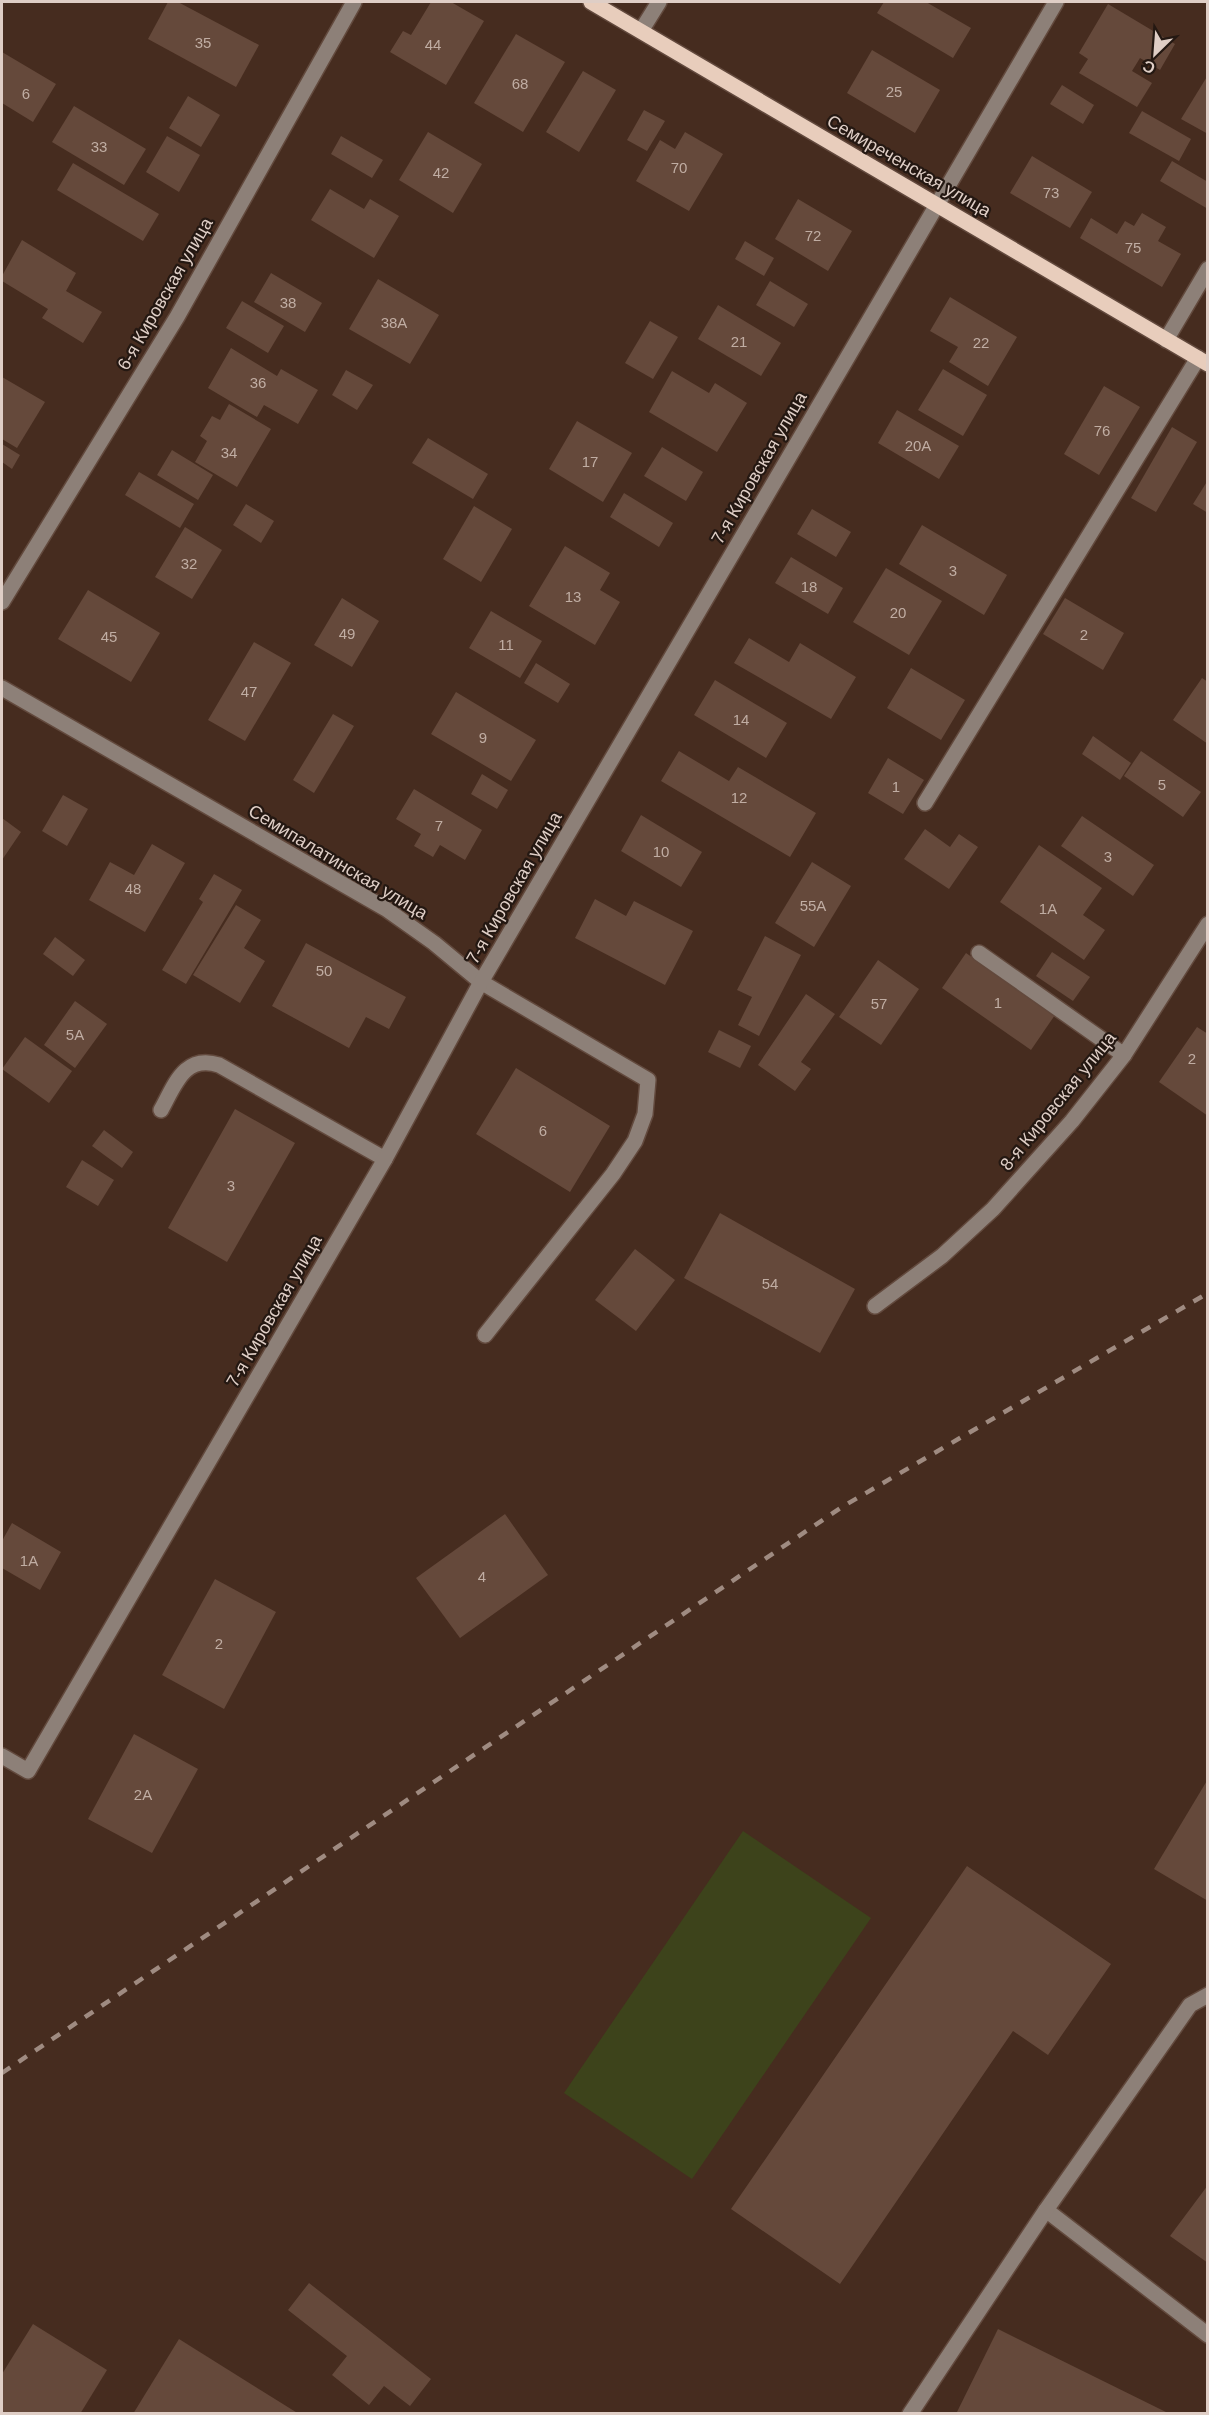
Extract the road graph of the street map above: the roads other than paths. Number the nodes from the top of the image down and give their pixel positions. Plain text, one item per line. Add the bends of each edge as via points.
1 (354, 2) edge
2 (591, 2) edge
3 (659, 2) edge
4 (1056, 2) edge
5 (641, 31) junction
6 (936, 205) junction
7 (1208, 268) edge
8 (1166, 340) junction
9 (1203, 361) edge
10 (2, 602) edge
11 (2, 688) edge
12 (925, 802) dead end
13 (1208, 924) edge
14 (979, 953) dead end
15 (481, 982) junction
16 (1124, 1055) junction
17 (161, 1110) dead end
18 (385, 1160) junction
19 (875, 1306) dead end
20 (484, 1335) dead end
21 (2, 1756) edge
22 (1208, 1995) edge
23 (1046, 2210) junction
24 (1208, 2335) edge
25 (909, 2414) edge

1 - 10 street, 6-я Кировская улица via 177,317
2 - 5 main road, Семиреченская улица
3 - 5 street
4 - 6 street, 7-я Кировская улица
5 - 6 main road, Семиреченская улица
6 - 8 main road, Семиреченская улица
6 - 15 street, 7-я Кировская улица
7 - 8 street
8 - 9 main road, Семиреченская улица
9 - 12 street
11 - 15 street, Семипалатинская улица via 386,909
13 - 16 street, 8-я Кировская улица
14 - 16 street
15 - 18 street, 7-я Кировская улица
15 - 20 street, Семипалатинская улица via 648,1080 645,1114 635,1141
16 - 19 street, 8-я Кировская улица via 1072,1121 993,1209 942,1256
17 - 18 street via 187,1068 209,1062
18 - 21 street, 7-я Кировская улица via 28,1771
22 - 23 street via 1190,2005
23 - 24 street
23 - 25 street

